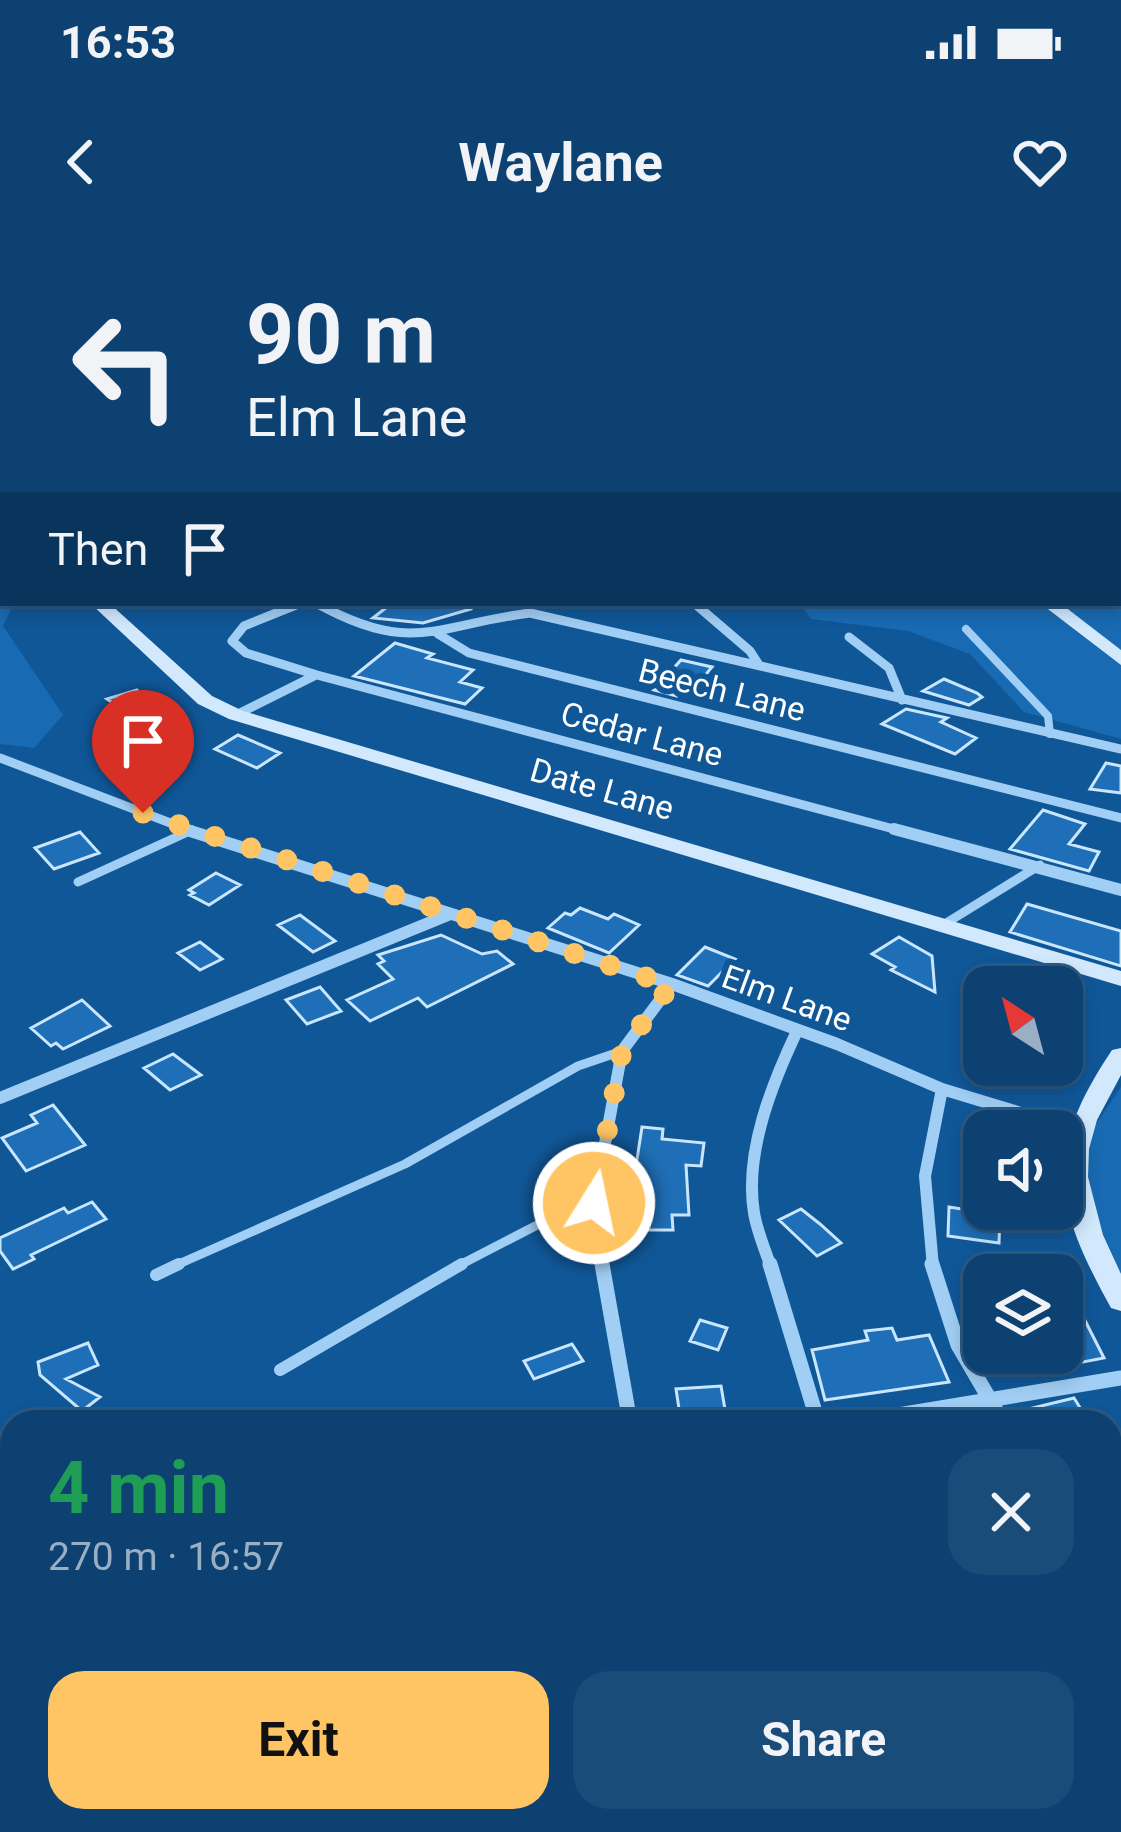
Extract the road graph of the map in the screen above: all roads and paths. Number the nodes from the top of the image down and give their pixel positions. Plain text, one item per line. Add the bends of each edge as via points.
1 (102, 606) edge
2 (294, 606) edge
3 (323, 606) edge
4 (698, 606) edge
5 (1053, 606) edge
6 (966, 629) dead end
7 (438, 634) junction
8 (849, 637) dead end
9 (1121, 659) edge
10 (759, 664) junction
11 (317, 675) junction
12 (902, 700) junction
13 (236, 716) junction
14 (1050, 734) junction
15 (1121, 749) edge
16 (0, 758) edge
17 (1121, 818) edge
18 (192, 830) junction
19 (1040, 865) junction
20 (78, 882) dead end
21 (1121, 890) edge
22 (449, 914) junction
23 (943, 925) junction
24 (1121, 979) edge
25 (671, 985) junction
26 (797, 1030) junction
27 (622, 1051) junction
28 (1121, 1056) edge
29 (942, 1089) junction
30 (0, 1098) edge
31 (1012, 1110) edge
32 (1083, 1120) edge
33 (594, 1203) junction
34 (1083, 1211) edge
35 (156, 1275) dead end
36 (1121, 1300) edge
37 (280, 1370) dead end
38 (1121, 1378) edge
39 (987, 1401) junction
40 (628, 1410) edge
41 (814, 1410) edge
42 (931, 1410) edge
43 (994, 1410) edge

1 - 13 street, Date Lane via 206,700
2 - 11 street, Cedar Lane via 244,626 232,641
3 - 7 street, Beech Lane via 380,629
4 - 10 street
5 - 9 street
6 - 14 lane via 1048,716
7 - 10 street via 530,613
7 - 17 street, Beech Lane via 469,652
8 - 12 street via 889,668
10 - 12 street
11 - 13 street
11 - 19 street, Cedar Lane
12 - 14 street
13 - 23 street, Date Lane
14 - 15 street
16 - 18 street, Elm Lane
18 - 20 lane
18 - 22 street, Elm Lane
19 - 21 street, Cedar Lane
19 - 23 lane
22 - 25 street, Elm Lane
22 - 30 street
23 - 24 street, Date Lane
25 - 26 street, Elm Lane
25 - 27 street
26 - 29 street, Elm Lane
26 - 41 street via 773,1083 754,1168 754,1212
27 - 33 street
27 - 35 lane via 578,1066 405,1164
28 - 32 street
29 - 31 street, Elm Lane
29 - 39 street via 920,1203 934,1282
33 - 37 lane via 439,1276
33 - 40 street
34 - 36 street
38 - 39 street
39 - 42 street
39 - 43 street

